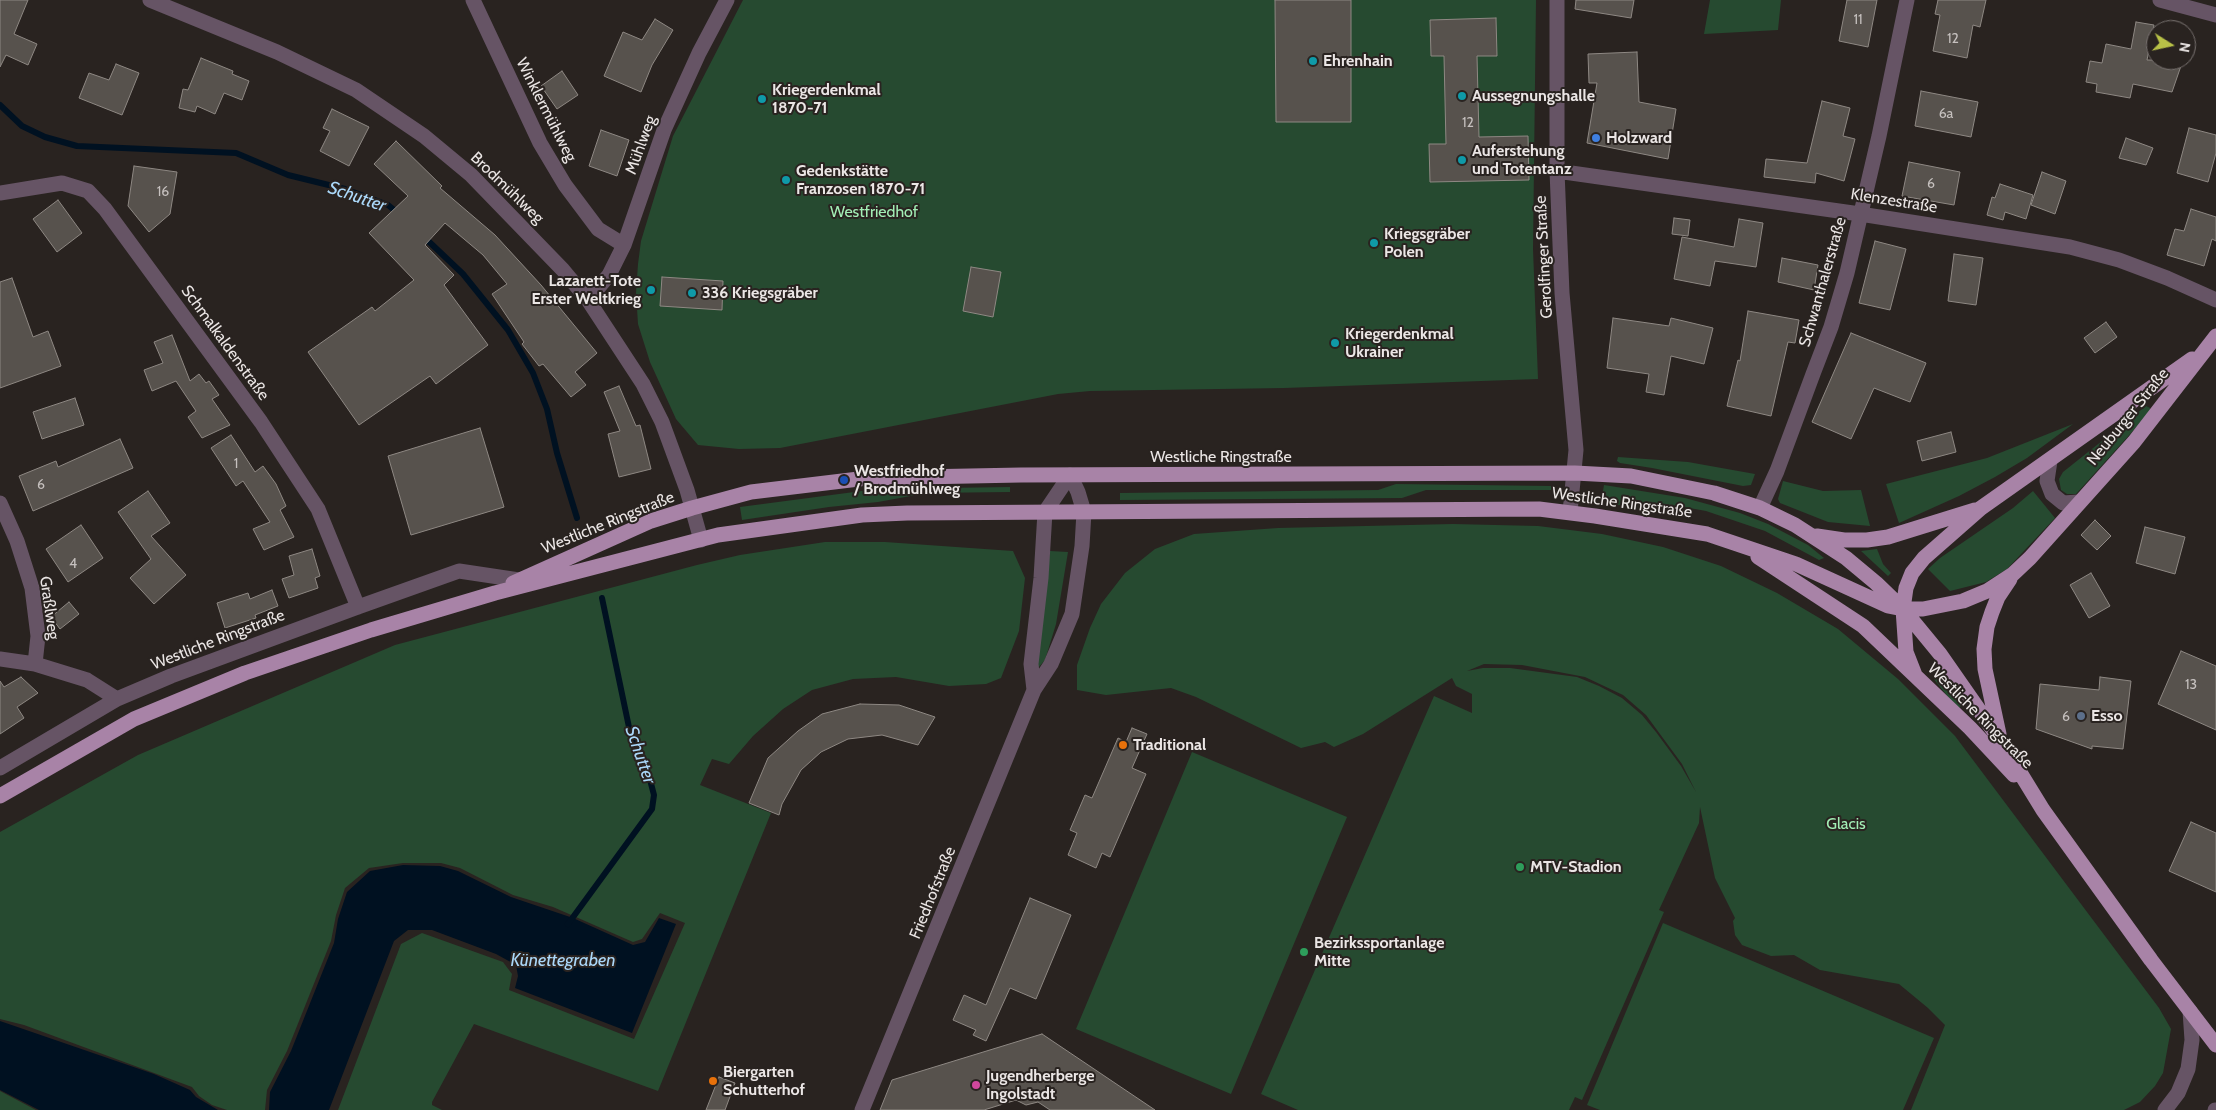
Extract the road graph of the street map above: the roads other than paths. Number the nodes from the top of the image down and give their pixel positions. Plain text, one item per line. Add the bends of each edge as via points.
1 (150, 0) edge
2 (473, 0) edge
3 (727, 0) edge
4 (1558, 0) edge
5 (1908, 0) edge
6 (2160, 0) edge
7 (2216, 15) edge
8 (1557, 171) junction
9 (0, 192) edge
10 (1860, 214) junction
11 (624, 245) junction
12 (588, 300) junction
13 (2216, 300) edge
14 (2216, 336) edge
15 (2202, 352) junction
16 (2050, 461) junction
17 (1575, 473) junction
18 (1070, 476) junction
19 (2080, 502) junction
20 (0, 503) edge
21 (692, 508) junction
22 (1760, 508) junction
23 (1981, 508) junction
24 (1045, 512) junction
25 (1084, 512) junction
26 (1570, 512) junction
27 (1812, 535) junction
28 (701, 540) junction
29 (1732, 541) junction
30 (2013, 574) junction
31 (519, 580) junction
32 (495, 593) junction
33 (358, 606) junction
34 (1903, 609) junction
35 (0, 659) edge
36 (36, 664) junction
37 (1915, 675) junction
38 (1034, 690) junction
39 (117, 699) junction
40 (2000, 740) junction
41 (0, 768) edge
42 (2033, 795) junction
43 (0, 796) edge
44 (2190, 1012) junction
45 (2216, 1045) edge
46 (862, 1110) edge
47 (2165, 1110) edge

1 - 12 street, Brodmühlweg via 277,52 356,90 424,136 471,175 552,256
2 - 11 street, Winklermühlweg via 540,143 565,185 598,229
3 - 11 street, Mühlweg via 698,53 664,130
4 - 8 street, Gerolfinger Straße
5 - 10 street, Schwanthalerstraße
6 - 7 street
8 - 10 street, Klenzestraße
8 - 17 street, Gerolfinger Straße
9 - 33 street, Schmalkaldenstraße via 62,183 88,191 105,209 261,422 318,509
10 - 13 street, Klenzestraße via 2070,247 2118,260
10 - 22 street, Schwanthalerstraße via 1830,327 1777,471
11 - 12 street, Mühlweg via 609,274
12 - 21 street, Brodmühlweg via 643,384 662,422
14 - 15 main road, Neuburger Straße
15 - 16 main road, Neuburger Straße
15 - 19 main road, Neuburger Straße via 2161,409
16 - 19 street via 2047,481 2052,494 2064,503
16 - 23 main road, Neuburger Straße
17 - 18 main road, Westliche Ringstraße
17 - 22 main road, Westliche Ringstraße via 1631,476 1672,483
17 - 26 street, Gerolfinger Straße
18 - 21 main road, Westliche Ringstraße via 852,479 751,492
18 - 24 street
18 - 25 street, Friedhofstraße
19 - 30 main road, Neuburger Straße
20 - 36 street, Graßlweg via 17,541 32,588 38,636
21 - 28 street, Brodmühlweg
21 - 31 main road, Westliche Ringstraße via 650,520
22 - 27 main road, Westliche Ringstraße
23 - 27 main road, Neuburger Straße via 1888,537 1844,540
23 - 34 main road, Neuburger Straße via 1924,558 1912,573
24 - 25 main road, Westliche Ringstraße
24 - 28 main road, Westliche Ringstraße via 862,515
24 - 38 street, Friedhofstraße via 1031,664
25 - 26 main road, Westliche Ringstraße via 1499,509
25 - 38 street, Friedhofstraße via 1072,614 1051,664
26 - 29 main road, Westliche Ringstraße via 1672,527
27 - 34 main road, Westliche Ringstraße via 1846,558
28 - 32 main road, Westliche Ringstraße
29 - 34 main road, Westliche Ringstraße via 1796,564 1888,606
29 - 37 main road, Westliche Ringstraße via 1863,626
30 - 34 main road, Neuburger Straße via 1987,591 1963,601 1923,609
30 - 40 main road, Neuburger Straße via 1992,612 1984,649
31 - 32 main road, Westliche Ringstraße
31 - 33 street, Westliche Ringstraße via 459,571
32 - 43 main road, Westliche Ringstraße via 371,630 228,680 134,719
33 - 39 street, Westliche Ringstraße
34 - 37 main road, Neuburger Straße via 1906,652
34 - 40 main road, Westliche Ringstraße via 1940,654
35 - 36 street
36 - 39 street, Graßlweg via 87,680
37 - 42 main road, Westliche Ringstraße
38 - 46 street, Friedhofstraße
39 - 41 street, Westliche Ringstraße
40 - 42 main road, Westliche Ringstraße
42 - 44 main road, Westliche Ringstraße
44 - 45 main road, Westliche Ringstraße
44 - 47 street via 2192,1040 2188,1070 2178,1093

